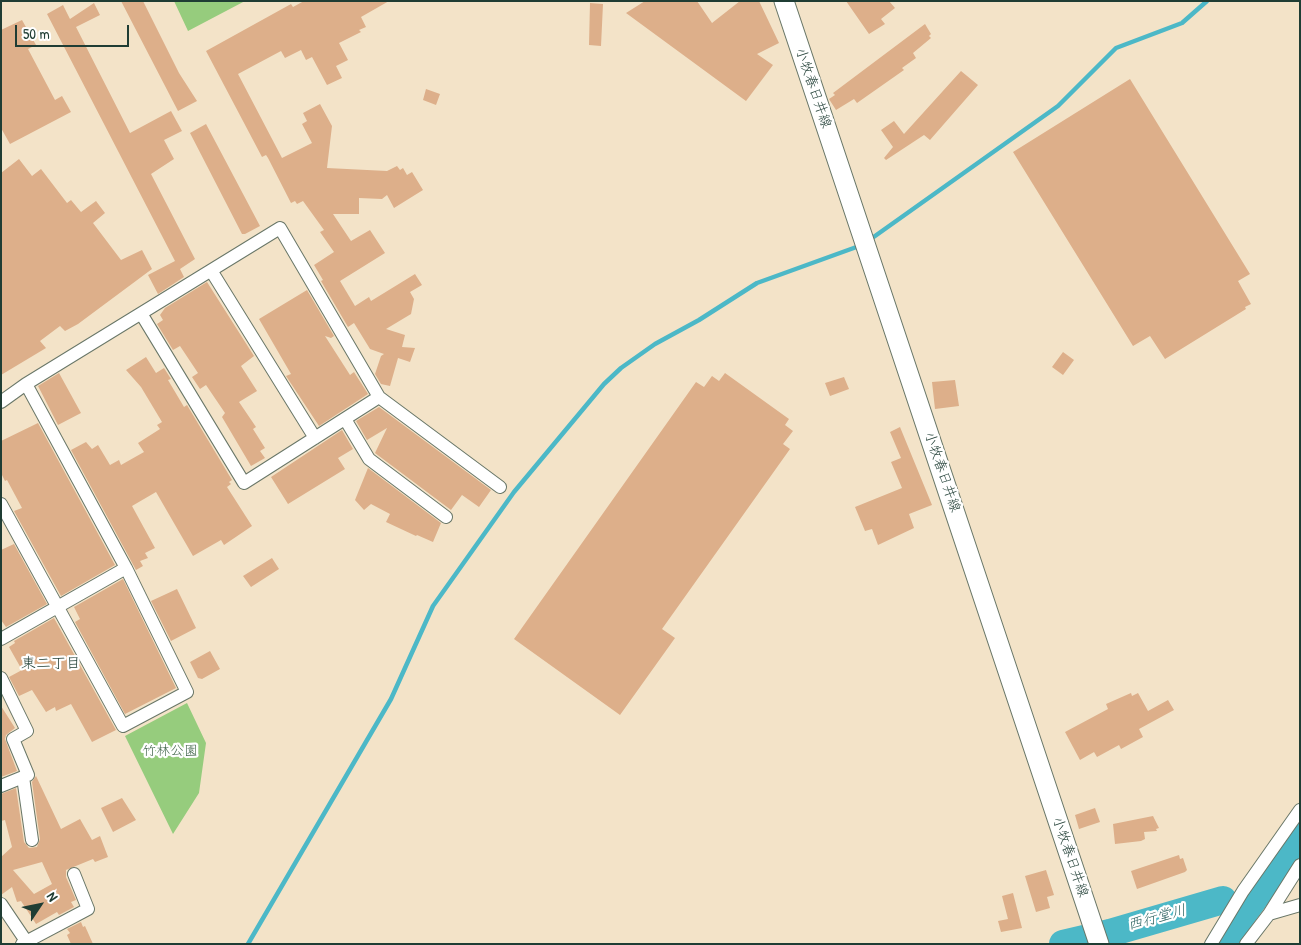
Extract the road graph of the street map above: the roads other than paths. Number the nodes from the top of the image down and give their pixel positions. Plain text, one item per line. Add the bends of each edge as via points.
1 (784, 1) edge
2 (212, 272) junction
3 (142, 315) junction
4 (26, 384) junction
5 (379, 397) junction
6 (1, 402) edge
7 (345, 419) junction
8 (315, 438) junction
9 (500, 487) dead end
10 (1, 504) edge
11 (446, 517) dead end
12 (126, 568) junction
13 (58, 608) junction
14 (1, 639) edge
15 (1, 678) edge
16 (23, 777) junction
17 (1, 786) edge
18 (1300, 810) edge
19 (32, 840) dead end
20 (1300, 865) edge
21 (74, 874) dead end
22 (1, 904) edge
23 (1300, 905) edge
24 (1269, 914) junction
25 (24, 943) edge
26 (1099, 944) edge
27 (1211, 944) edge
28 (1246, 944) edge

1 - 26 main road, 小牧春日井線
2 - 3 street
2 - 5 street via 280,228
2 - 8 street
3 - 4 street
3 - 8 street via 244,483
4 - 6 street
4 - 12 street
5 - 7 street
5 - 9 street
7 - 8 street
7 - 11 street via 369,459
10 - 13 street
12 - 13 street
12 - 13 street via 187,692 123,726
13 - 14 street
15 - 16 street via 27,731 13,739 28,775
16 - 17 street
16 - 19 street
18 - 27 street via 1243,891
20 - 24 street
21 - 25 street via 88,909
22 - 25 street
23 - 24 street
24 - 28 street

